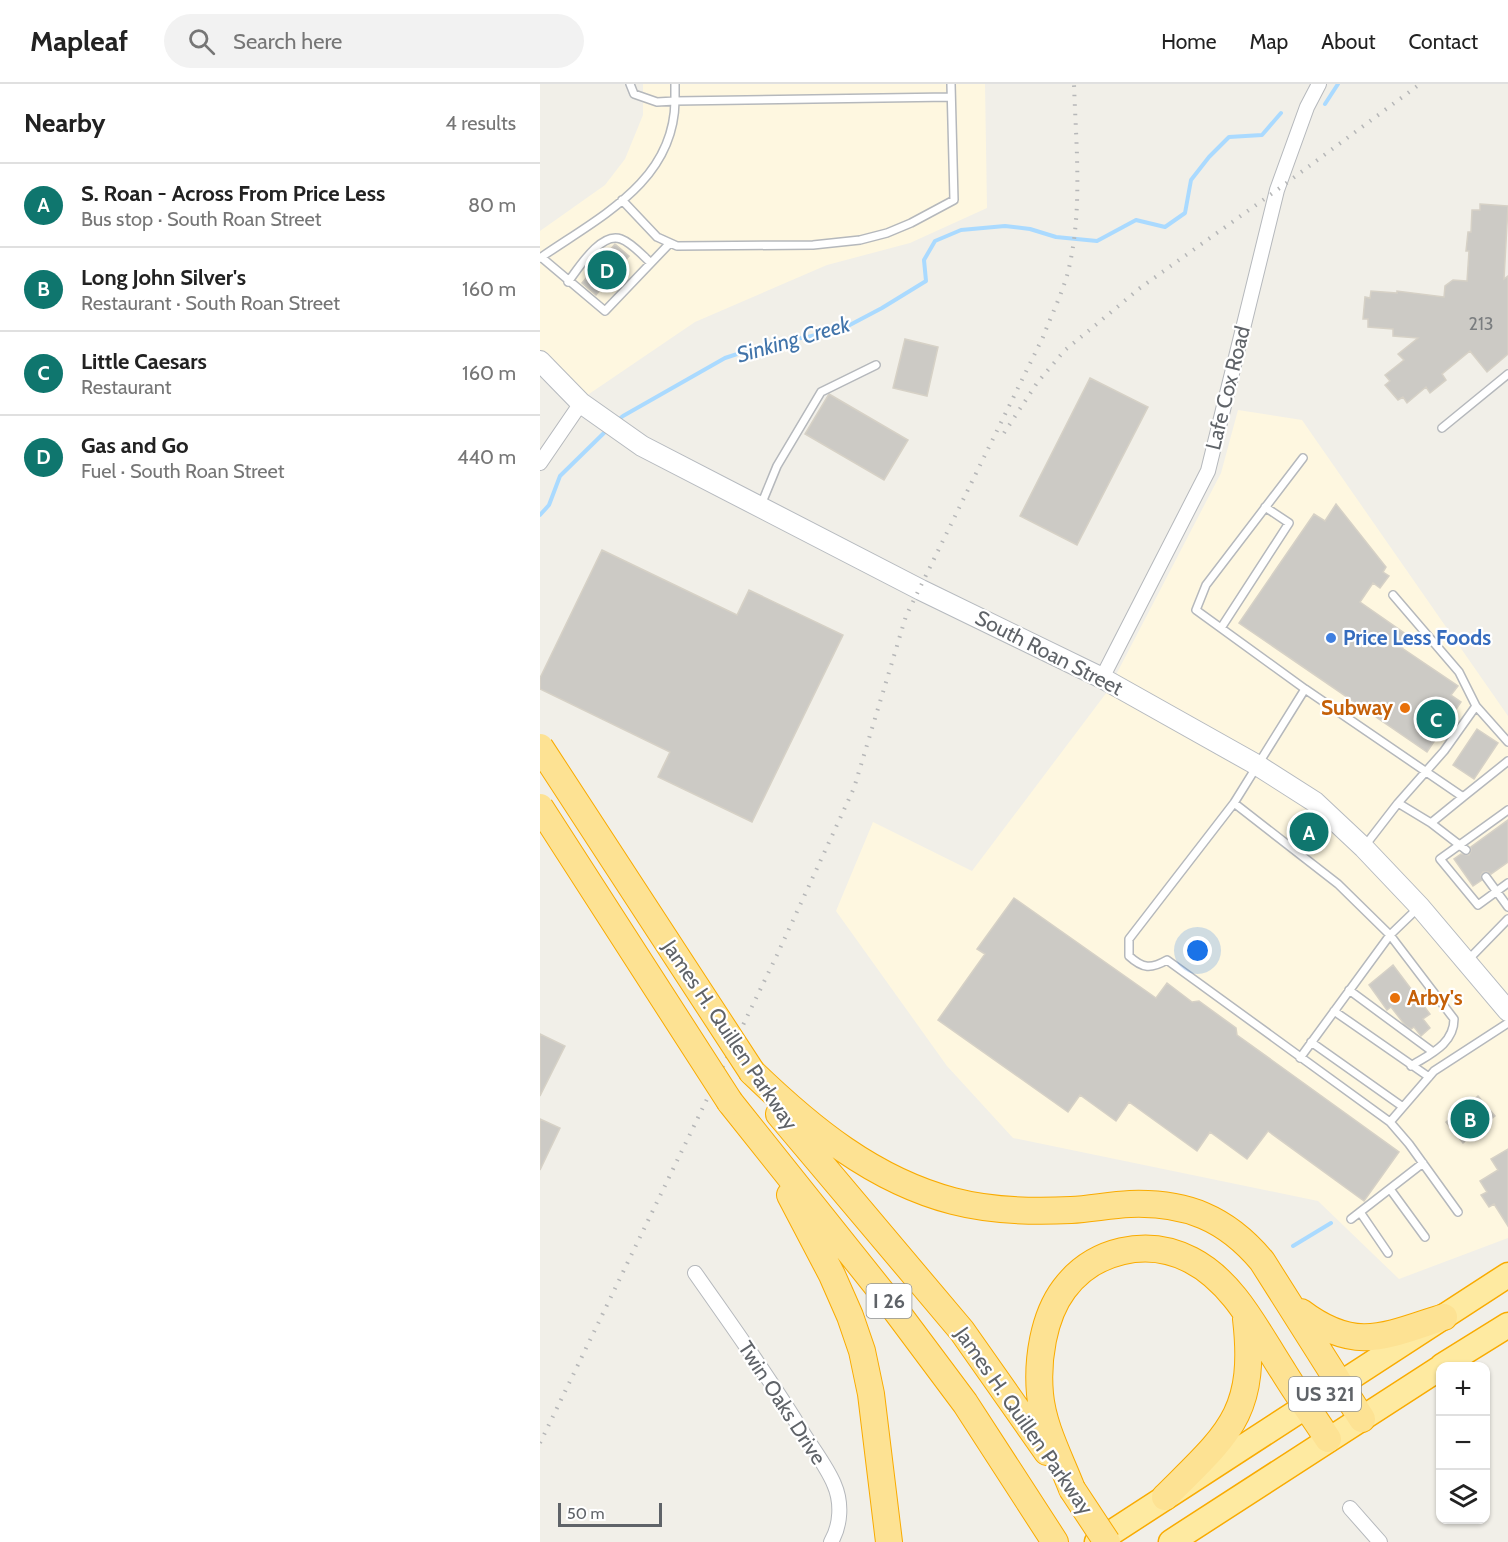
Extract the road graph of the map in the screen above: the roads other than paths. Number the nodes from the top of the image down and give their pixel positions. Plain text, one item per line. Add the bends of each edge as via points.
1 (630, 84) edge
2 (675, 84) edge
3 (951, 84) edge
4 (1318, 84) edge
5 (951, 97) junction
6 (675, 101) junction
7 (622, 200) junction
8 (670, 243) junction
9 (540, 257) edge
10 (651, 263) junction
11 (568, 282) junction
12 (540, 361) edge
13 (876, 365) dead end
14 (1508, 374) edge
15 (588, 409) junction
16 (1442, 428) dead end
17 (1303, 458) dead end
18 (540, 463) edge
19 (760, 507) junction
20 (1265, 507) junction
21 (1393, 595) dead end
22 (1221, 628) junction
23 (1102, 678) junction
24 (1305, 689) junction
25 (1476, 706) junction
26 (1508, 742) edge
27 (540, 747) edge
28 (1508, 760) edge
29 (1257, 765) junction
30 (1424, 772) junction
31 (1462, 797) junction
32 (1234, 803) junction
33 (1398, 803) junction
34 (540, 807) edge
35 (1506, 815) edge
36 (1491, 822) junction
37 (1431, 823) junction
38 (1496, 829) dead end
39 (1458, 844) junction
40 (1364, 848) junction
41 (1466, 850) dead end
42 (1486, 877) dead end
43 (1508, 883) edge
44 (1496, 891) junction
45 (1420, 907) junction
46 (1508, 907) edge
47 (1508, 919) edge
48 (1390, 935) junction
49 (1466, 962) junction
50 (1349, 990) junction
51 (1334, 1011) junction
52 (1508, 1011) edge
53 (1508, 1023) edge
54 (1311, 1042) junction
55 (1433, 1052) junction
56 (1299, 1058) junction
57 (1411, 1066) junction
58 (752, 1072) junction
59 (1429, 1077) junction
60 (1403, 1107) junction
61 (1390, 1122) junction
62 (764, 1144) junction
63 (1423, 1163) junction
64 (1390, 1189) junction
65 (1360, 1212) junction
66 (1458, 1212) dead end
67 (1351, 1219) dead end
68 (1425, 1237) dead end
69 (1388, 1253) dead end
70 (695, 1273) dead end
71 (1508, 1275) edge
72 (1289, 1303) junction
73 (1245, 1313) junction
74 (1444, 1317) junction
75 (1508, 1325) edge
76 (1449, 1362) edge
77 (1436, 1370) edge
78 (1340, 1384) junction
79 (1306, 1406) junction
80 (1362, 1419) junction
81 (1328, 1439) junction
82 (1072, 1489) junction
83 (1165, 1497) junction
84 (1350, 1508) dead end
85 (831, 1542) edge
86 (889, 1542) edge
87 (1055, 1542) edge
88 (1097, 1542) edge
89 (1107, 1542) edge
90 (1171, 1542) edge
91 (1380, 1542) edge

1 - 6 lane via 634,94 642,98
2 - 6 lane
3 - 5 lane
4 - 23 street, Lafe Cox Road via 1277,190 1208,471
5 - 6 lane
5 - 8 lane via 954,200 934,212 887,233 813,246 687,247
6 - 7 lane via 675,118 658,162
7 - 8 lane via 657,237
7 - 9 lane
8 - 10 lane
9 - 11 lane
10 - 11 lane via 621,239 612,238 598,245
10 - 11 lane via 605,311
12 - 15 main road, South Roan Street
13 - 19 lane via 821,392 777,466
14 - 16 lane
15 - 18 street
15 - 19 main road, South Roan Street via 642,446
17 - 20 lane
19 - 23 main road, South Roan Street
20 - 22 lane via 1289,523
20 - 22 lane via 1206,585 1196,610
21 - 25 lane via 1459,672
22 - 24 lane
23 - 29 main road, South Roan Street
24 - 29 lane
24 - 30 lane
25 - 26 lane
25 - 30 lane
27 - 58 highway, James H. Quillen Parkway / I 26, bridge
28 - 31 lane
29 - 32 lane
29 - 40 main road, South Roan Street via 1315,802
30 - 31 lane
30 - 33 lane
31 - 37 lane
32 - 48 lane via 1338,884
32 - 56 lane via 1129,939 1129,956 1146,968 1167,960
33 - 37 lane
33 - 40 lane
34 - 62 highway, James H. Quillen Parkway / I 26, bridge via 730,1102
35 - 36 lane
36 - 38 lane
36 - 39 lane
37 - 39 lane
39 - 41 lane
39 - 44 lane via 1440,859 1478,905
40 - 45 main road, South Roan Street
42 - 44 lane
43 - 44 lane
44 - 46 lane
45 - 48 lane
45 - 49 main road, South Roan Street
47 - 49 lane
48 - 50 lane
48 - 55 lane via 1454,1019 1454,1030 1447,1041
49 - 52 main road, South Roan Street
50 - 51 lane
50 - 55 lane
51 - 54 lane
51 - 57 lane
53 - 59 lane
54 - 56 lane
54 - 60 lane
55 - 57 lane
56 - 61 lane
57 - 59 lane
58 - 72 highway via 803,1119 860,1161 953,1201 1042,1211 1168,1205 1208,1216 1249,1246
58 - 82 highway, James H. Quillen Parkway / I 26 via 778,1112 831,1178 962,1331
59 - 60 lane
60 - 61 lane
61 - 63 lane
62 - 86 highway via 832,1275 862,1350
62 - 87 highway, James H. Quillen Parkway / I 26 via 951,1384
63 - 64 lane
63 - 66 lane
64 - 65 lane
64 - 68 lane
65 - 67 lane
65 - 69 lane
70 - 85 street, Twin Oaks Drive via 779,1393 834,1483 839,1518
71 - 74 highway, US 321
72 - 74 highway via 1318,1326 1360,1338 1382,1337
72 - 78 highway
73 - 79 highway
73 - 82 highway via 1226,1286 1191,1260 1174,1253 1135,1248 1097,1260 1078,1273 1063,1290 1051,1315 1040,1379 1045,1420
73 - 83 highway via 1248,1375 1236,1416 1214,1448
74 - 78 highway, US 321
75 - 76 highway, US 321
77 - 80 highway, US 321
78 - 79 highway, US 321
78 - 80 highway
79 - 81 highway
79 - 83 highway, US 321
80 - 81 highway, US 321
81 - 90 highway, US 321
82 - 89 highway, James H. Quillen Parkway / I 26, bridge
83 - 88 highway, US 321
84 - 91 street

